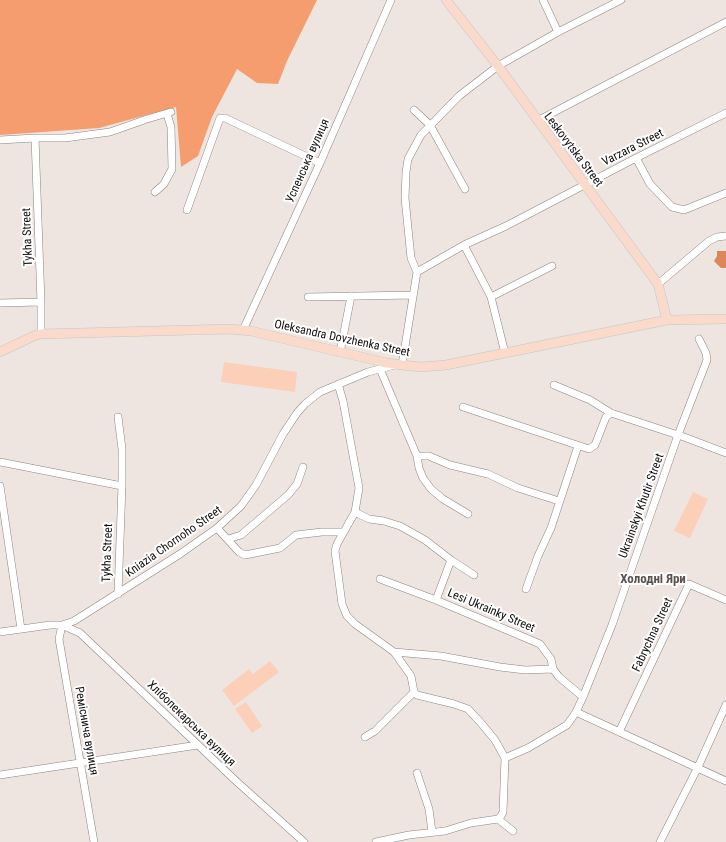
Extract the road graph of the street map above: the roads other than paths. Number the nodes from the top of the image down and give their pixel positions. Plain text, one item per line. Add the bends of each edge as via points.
1 (391, 0) edge
2 (446, 0) edge
3 (543, 0) edge
4 (621, 0) edge
5 (726, 22) edge
6 (558, 32) junction
7 (498, 66) junction
8 (414, 110) dead end
9 (726, 113) edge
10 (537, 122) junction
11 (430, 125) junction
12 (35, 138) junction
13 (0, 140) edge
14 (636, 158) junction
15 (320, 162) junction
16 (584, 185) junction
17 (465, 189) dead end
18 (155, 192) dead end
19 (726, 194) edge
20 (187, 210) dead end
21 (726, 236) edge
22 (464, 245) junction
23 (552, 266) dead end
24 (417, 272) junction
25 (658, 284) junction
26 (412, 295) junction
27 (351, 296) junction
28 (308, 297) dead end
29 (491, 297) junction
30 (41, 302) junction
31 (0, 303) edge
32 (667, 320) junction
33 (726, 320) edge
34 (244, 330) junction
35 (41, 334) junction
36 (699, 339) dead end
37 (0, 352) edge
38 (340, 352) junction
39 (505, 353) junction
40 (400, 365) junction
41 (380, 369) junction
42 (338, 384) junction
43 (554, 385) dead end
44 (463, 407) dead end
45 (611, 413) junction
46 (118, 418) dead end
47 (678, 435) junction
48 (578, 446) junction
49 (726, 453) edge
50 (417, 456) junction
51 (0, 462) edge
52 (303, 467) dead end
53 (0, 486) edge
54 (122, 486) junction
55 (559, 501) junction
56 (1, 504) edge
57 (355, 512) junction
58 (468, 514) dead end
59 (217, 528) junction
60 (343, 532) junction
61 (228, 539) junction
62 (452, 560) junction
63 (474, 575) dead end
64 (380, 579) dead end
65 (526, 589) dead end
66 (118, 594) junction
67 (436, 600) junction
68 (726, 600) edge
69 (62, 625) junction
70 (21, 629) junction
71 (0, 632) edge
72 (394, 652) junction
73 (553, 669) junction
74 (414, 692) junction
75 (583, 697) junction
76 (726, 705) edge
77 (576, 712) junction
78 (619, 732) junction
79 (365, 737) dead end
80 (198, 746) junction
81 (505, 758) junction
82 (80, 763) junction
83 (698, 767) junction
84 (417, 773) dead end
85 (0, 775) edge
86 (726, 781) edge
87 (498, 819) junction
88 (513, 831) dead end
89 (432, 832) junction
90 (94, 842) edge
91 (304, 842) edge
92 (376, 842) edge
93 (660, 842) edge

1 - 15 street, Успенська вулиця
2 - 7 main road, Leskovytska Street
3 - 6 street
4 - 6 street
5 - 10 street
6 - 7 street
7 - 10 main road, Leskovytska Street
7 - 11 street via 459,96
8 - 11 street
9 - 14 street, Varzara Street
10 - 16 main road, Leskovytska Street
11 - 17 street
11 - 24 street via 421,135 408,159 406,172 405,198 410,252
12 - 13 street
12 - 18 street via 65,138 110,132 169,113 172,169 164,184
12 - 30 street, Tykha Street
14 - 16 street, Varzara Street
14 - 19 street via 650,184 672,207 684,210
15 - 20 street via 225,118 220,118
15 - 34 street, Успенська вулиця
16 - 22 street, Varzara Street
16 - 25 main road, Leskovytska Street
21 - 25 street via 709,241
22 - 24 street, Varzara Street
22 - 29 street
23 - 29 street
24 - 26 street
25 - 32 main road, Leskovytska Street
26 - 27 street
26 - 40 street
27 - 28 street
27 - 38 street
29 - 39 street
30 - 31 street
30 - 35 street, Tykha Street
32 - 33 main road, Oleksandra Dovzhenka Street
32 - 39 main road, Oleksandra Dovzhenka Street
34 - 35 main road, Oleksandra Dovzhenka Street
34 - 38 main road, Oleksandra Dovzhenka Street
35 - 37 main road, Oleksandra Dovzhenka Street
36 - 47 street, Ukrainskyi Khutir Street via 707,360
38 - 40 main road, Oleksandra Dovzhenka Street
39 - 40 main road, Oleksandra Dovzhenka Street via 446,365
40 - 41 street, Kniazia Chornoho Street
41 - 42 street, Kniazia Chornoho Street
41 - 50 street
42 - 57 street via 359,488
42 - 59 street, Kniazia Chornoho Street via 320,392 297,413 256,485 241,506
43 - 45 street via 590,400
44 - 48 street
45 - 47 street
45 - 48 street via 606,417 595,445 589,449
46 - 54 street, Tykha Street via 122,449
47 - 49 street
47 - 75 street, Ukrainskyi Khutir Street via 612,625
48 - 55 street
50 - 55 street via 429,456 450,465 488,474 518,488
50 - 58 street via 423,478 431,489
51 - 54 street
52 - 61 street via 297,484 288,495 241,535
53 - 56 street
54 - 66 street, Tykha Street
55 - 65 street
56 - 70 street
57 - 60 street
57 - 62 street via 370,519 400,526
59 - 61 street
59 - 66 street, Kniazia Chornoho Street
60 - 61 street via 296,535 280,548 246,555 239,552
60 - 72 street via 335,551 342,604 347,616
62 - 63 street
62 - 67 street, Lesi Ukrainky Street
64 - 67 street, Lesi Ukrainky Street
66 - 69 street, Kniazia Chornoho Street
67 - 73 street, Lesi Ukrainky Street via 540,644 551,659
68 - 78 street, Fabrychna Street via 689,584
69 - 70 street, Kniazia Chornoho Street
69 - 80 street, Хлібопекарська вулиця via 80,633
69 - 82 street, Реміснича вулиця via 59,639
70 - 71 street, Kniazia Chornoho Street
72 - 73 street via 441,656 525,670
72 - 74 street via 411,676
73 - 75 street, Lesi Ukrainky Street
74 - 79 street via 375,731
74 - 81 street via 468,709 495,740
75 - 77 street, Ukrainskyi Khutir Street
76 - 83 street
77 - 78 street
77 - 81 street, Ukrainskyi Khutir Street via 567,725
78 - 83 street
80 - 82 street
80 - 91 street, Хлібопекарська вулиця
81 - 87 street via 503,812
82 - 85 street
82 - 90 street, Реміснича вулиця
83 - 86 street
83 - 93 street
84 - 89 street via 429,809
87 - 88 street
87 - 89 street via 471,823 445,832
89 - 92 street

